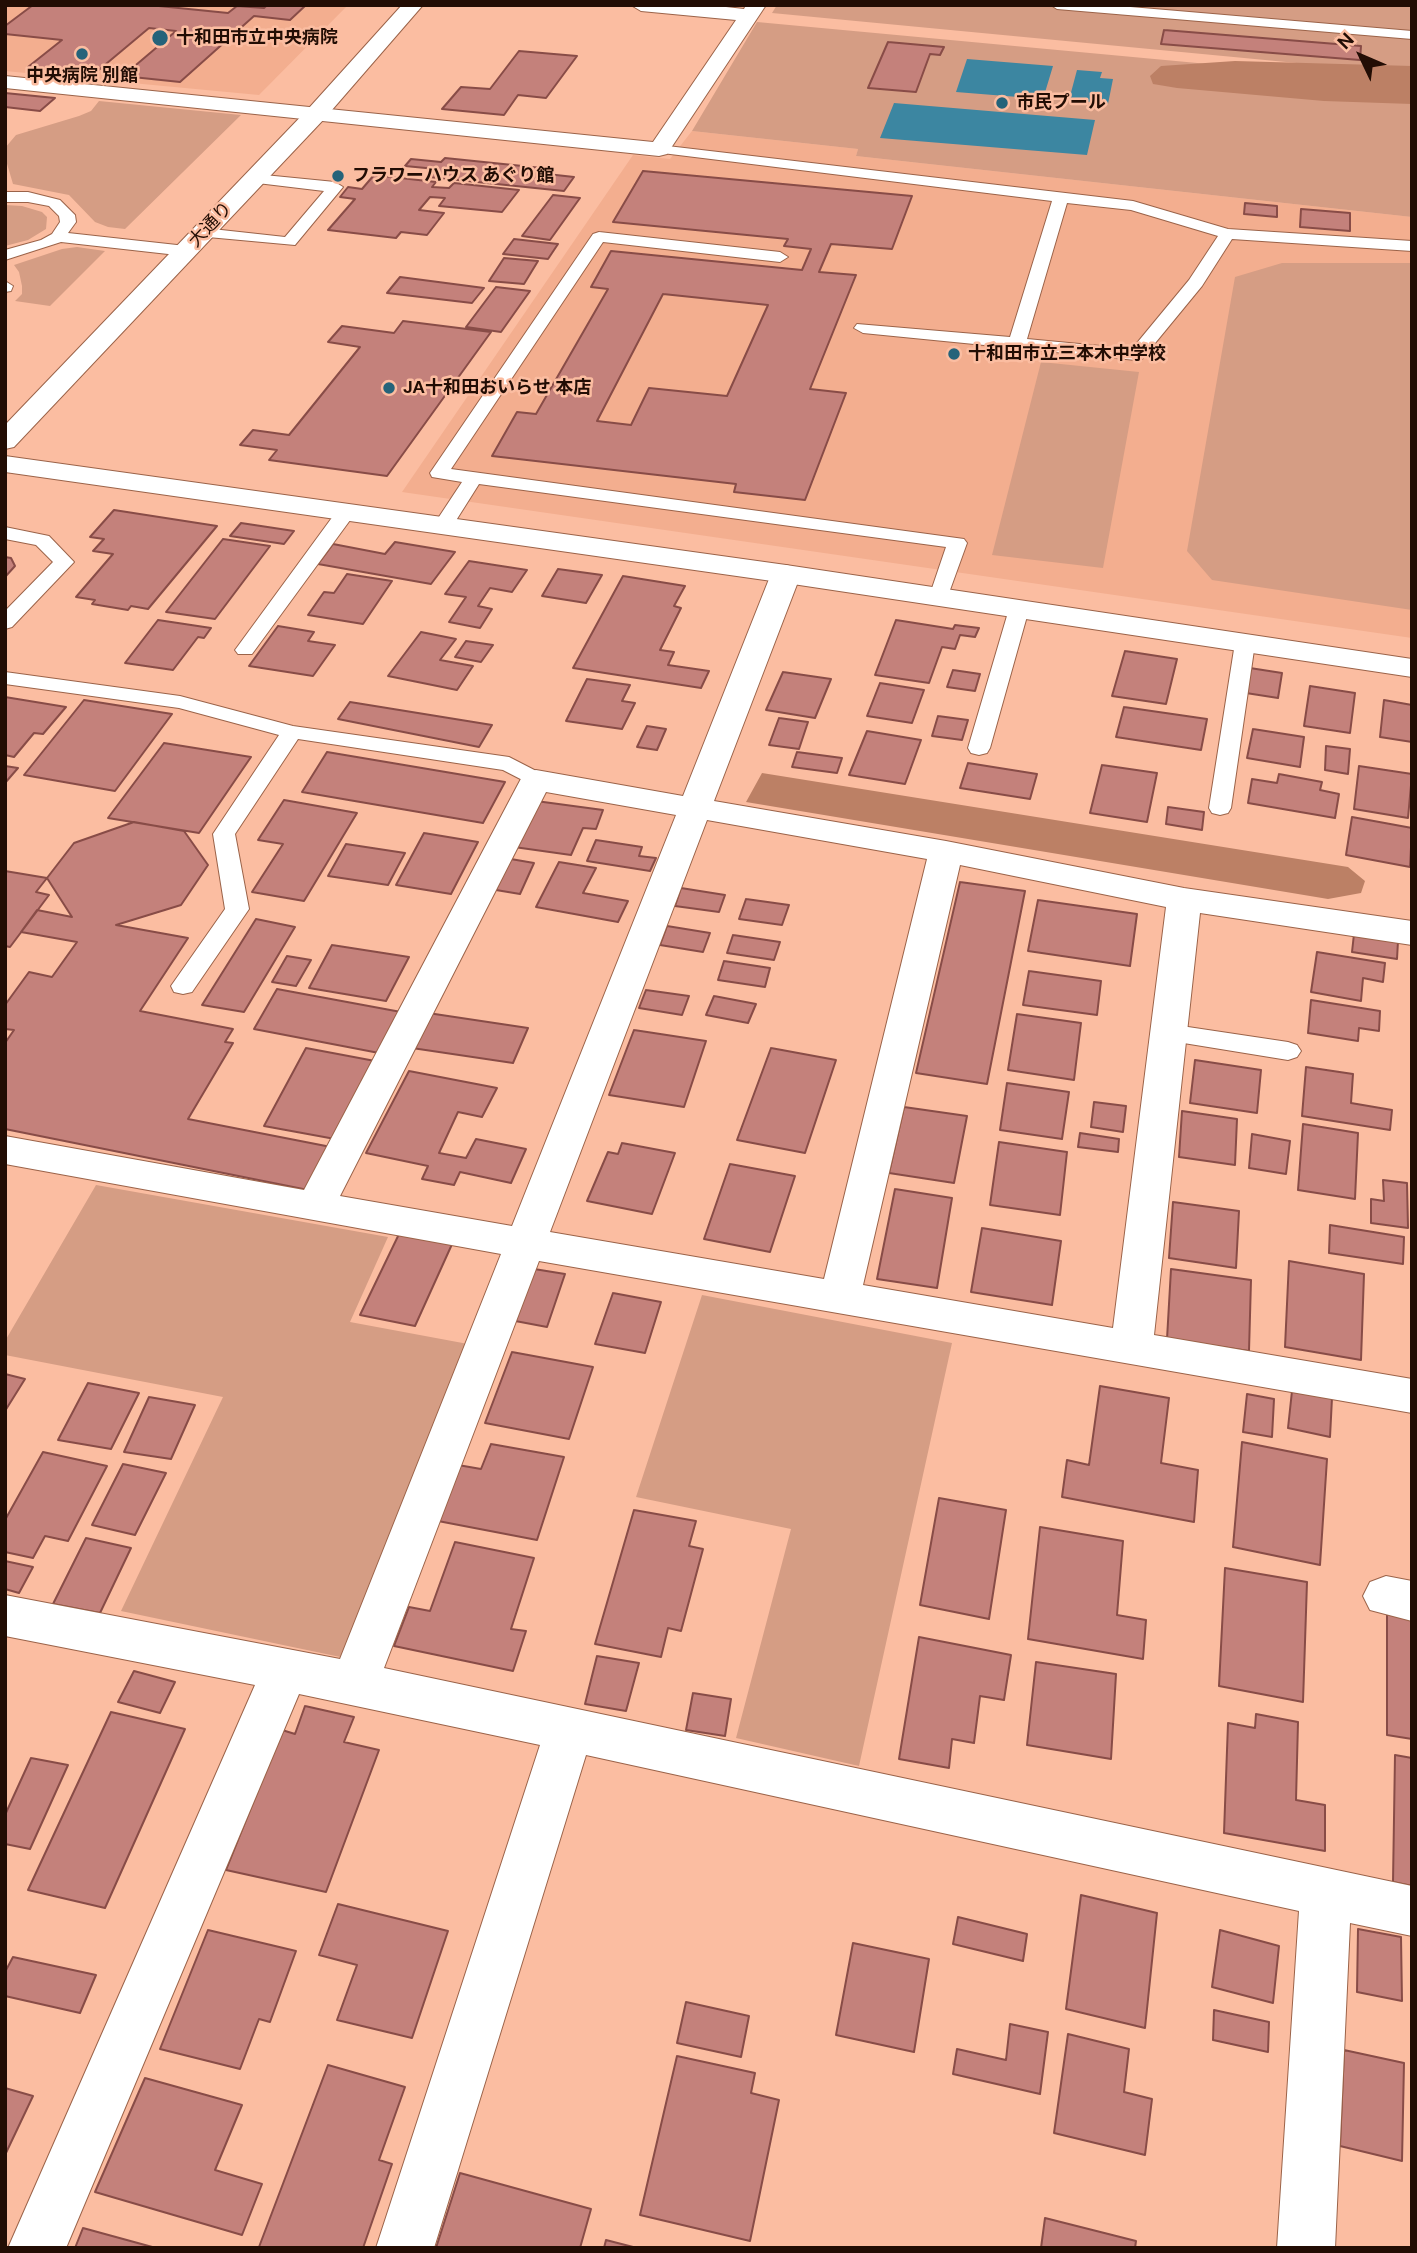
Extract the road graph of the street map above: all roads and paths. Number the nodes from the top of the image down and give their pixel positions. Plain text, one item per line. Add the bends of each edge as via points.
1 (413, 5) edge
2 (641, 5) edge
3 (1057, 5) edge
4 (753, 10) edge
5 (1412, 35) edge
6 (5, 82) edge
7 (317, 113) junction
8 (659, 149) junction
9 (254, 179) junction
10 (5, 197) edge
11 (1061, 197) junction
12 (204, 233) junction
13 (1227, 234) junction
14 (58, 237) junction
15 (1412, 246) edge
16 (186, 251) junction
17 (5, 255) edge
18 (780, 257) dead end
19 (863, 328) dead end
20 (1017, 343) junction
21 (5, 441) edge
22 (5, 464) edge
23 (474, 478) junction
24 (346, 512) junction
25 (443, 526) junction
26 (5, 533) edge
27 (786, 575) junction
28 (939, 597) junction
29 (1019, 609) junction
30 (5, 623) edge
31 (1245, 643) junction
32 (245, 650) dead end
33 (1412, 668) edge
34 (5, 678) edge
35 (292, 732) junction
36 (979, 748) dead end
37 (536, 780) junction
38 (695, 807) junction
39 (1220, 808) dead end
40 (946, 852) junction
41 (1184, 899) junction
42 (1412, 933) edge
43 (183, 986) dead end
44 (1168, 1033) junction
45 (1288, 1051) dead end
46 (5, 1150) edge
47 (315, 1207) junction
48 (524, 1241) junction
49 (840, 1296) junction
50 (1132, 1348) junction
51 (1412, 1396) edge
52 (5, 1615) edge
53 (285, 1670) junction
54 (354, 1684) junction
55 (569, 1730) junction
56 (1326, 1893) junction
57 (1412, 1911) edge
58 (37, 2248) edge
59 (405, 2248) edge
60 (1306, 2248) edge

1 - 7 street, 大通り
2 - 4 street
3 - 5 lane
4 - 8 street
6 - 7 street
7 - 8 street
7 - 9 street, 大通り
8 - 11 lane
9 - 12 street, 大通り
9 - 12 lane via 335,187 289,242
10 - 14 lane via 42,199 62,209 68,222
11 - 13 lane via 1133,205
11 - 20 lane
12 - 16 street, 大通り
13 - 15 lane
13 - 20 lane via 1196,283 1136,355
14 - 16 lane
14 - 17 lane
16 - 21 street, 大通り
18 - 23 lane via 599,237 439,473
19 - 20 lane
22 - 24 street
23 - 25 lane
23 - 28 lane via 957,543
24 - 25 street
24 - 32 lane
25 - 27 street
26 - 30 lane via 42,540 64,562
27 - 28 street
27 - 38 street
28 - 29 street
29 - 31 street
29 - 36 lane
31 - 33 street
31 - 39 lane
34 - 35 lane via 180,702
35 - 37 lane via 509,764
35 - 43 lane via 224,834 237,909
37 - 38 street
37 - 47 street
38 - 40 street
38 - 48 street
40 - 41 street
40 - 49 street
41 - 42 street
41 - 44 street
44 - 45 lane
44 - 50 street
46 - 47 street
47 - 48 street
48 - 49 street
48 - 54 street
49 - 50 street
50 - 51 street
52 - 53 street
53 - 54 street
53 - 58 street
54 - 55 street
55 - 56 street
55 - 59 street
56 - 57 street
56 - 60 street

